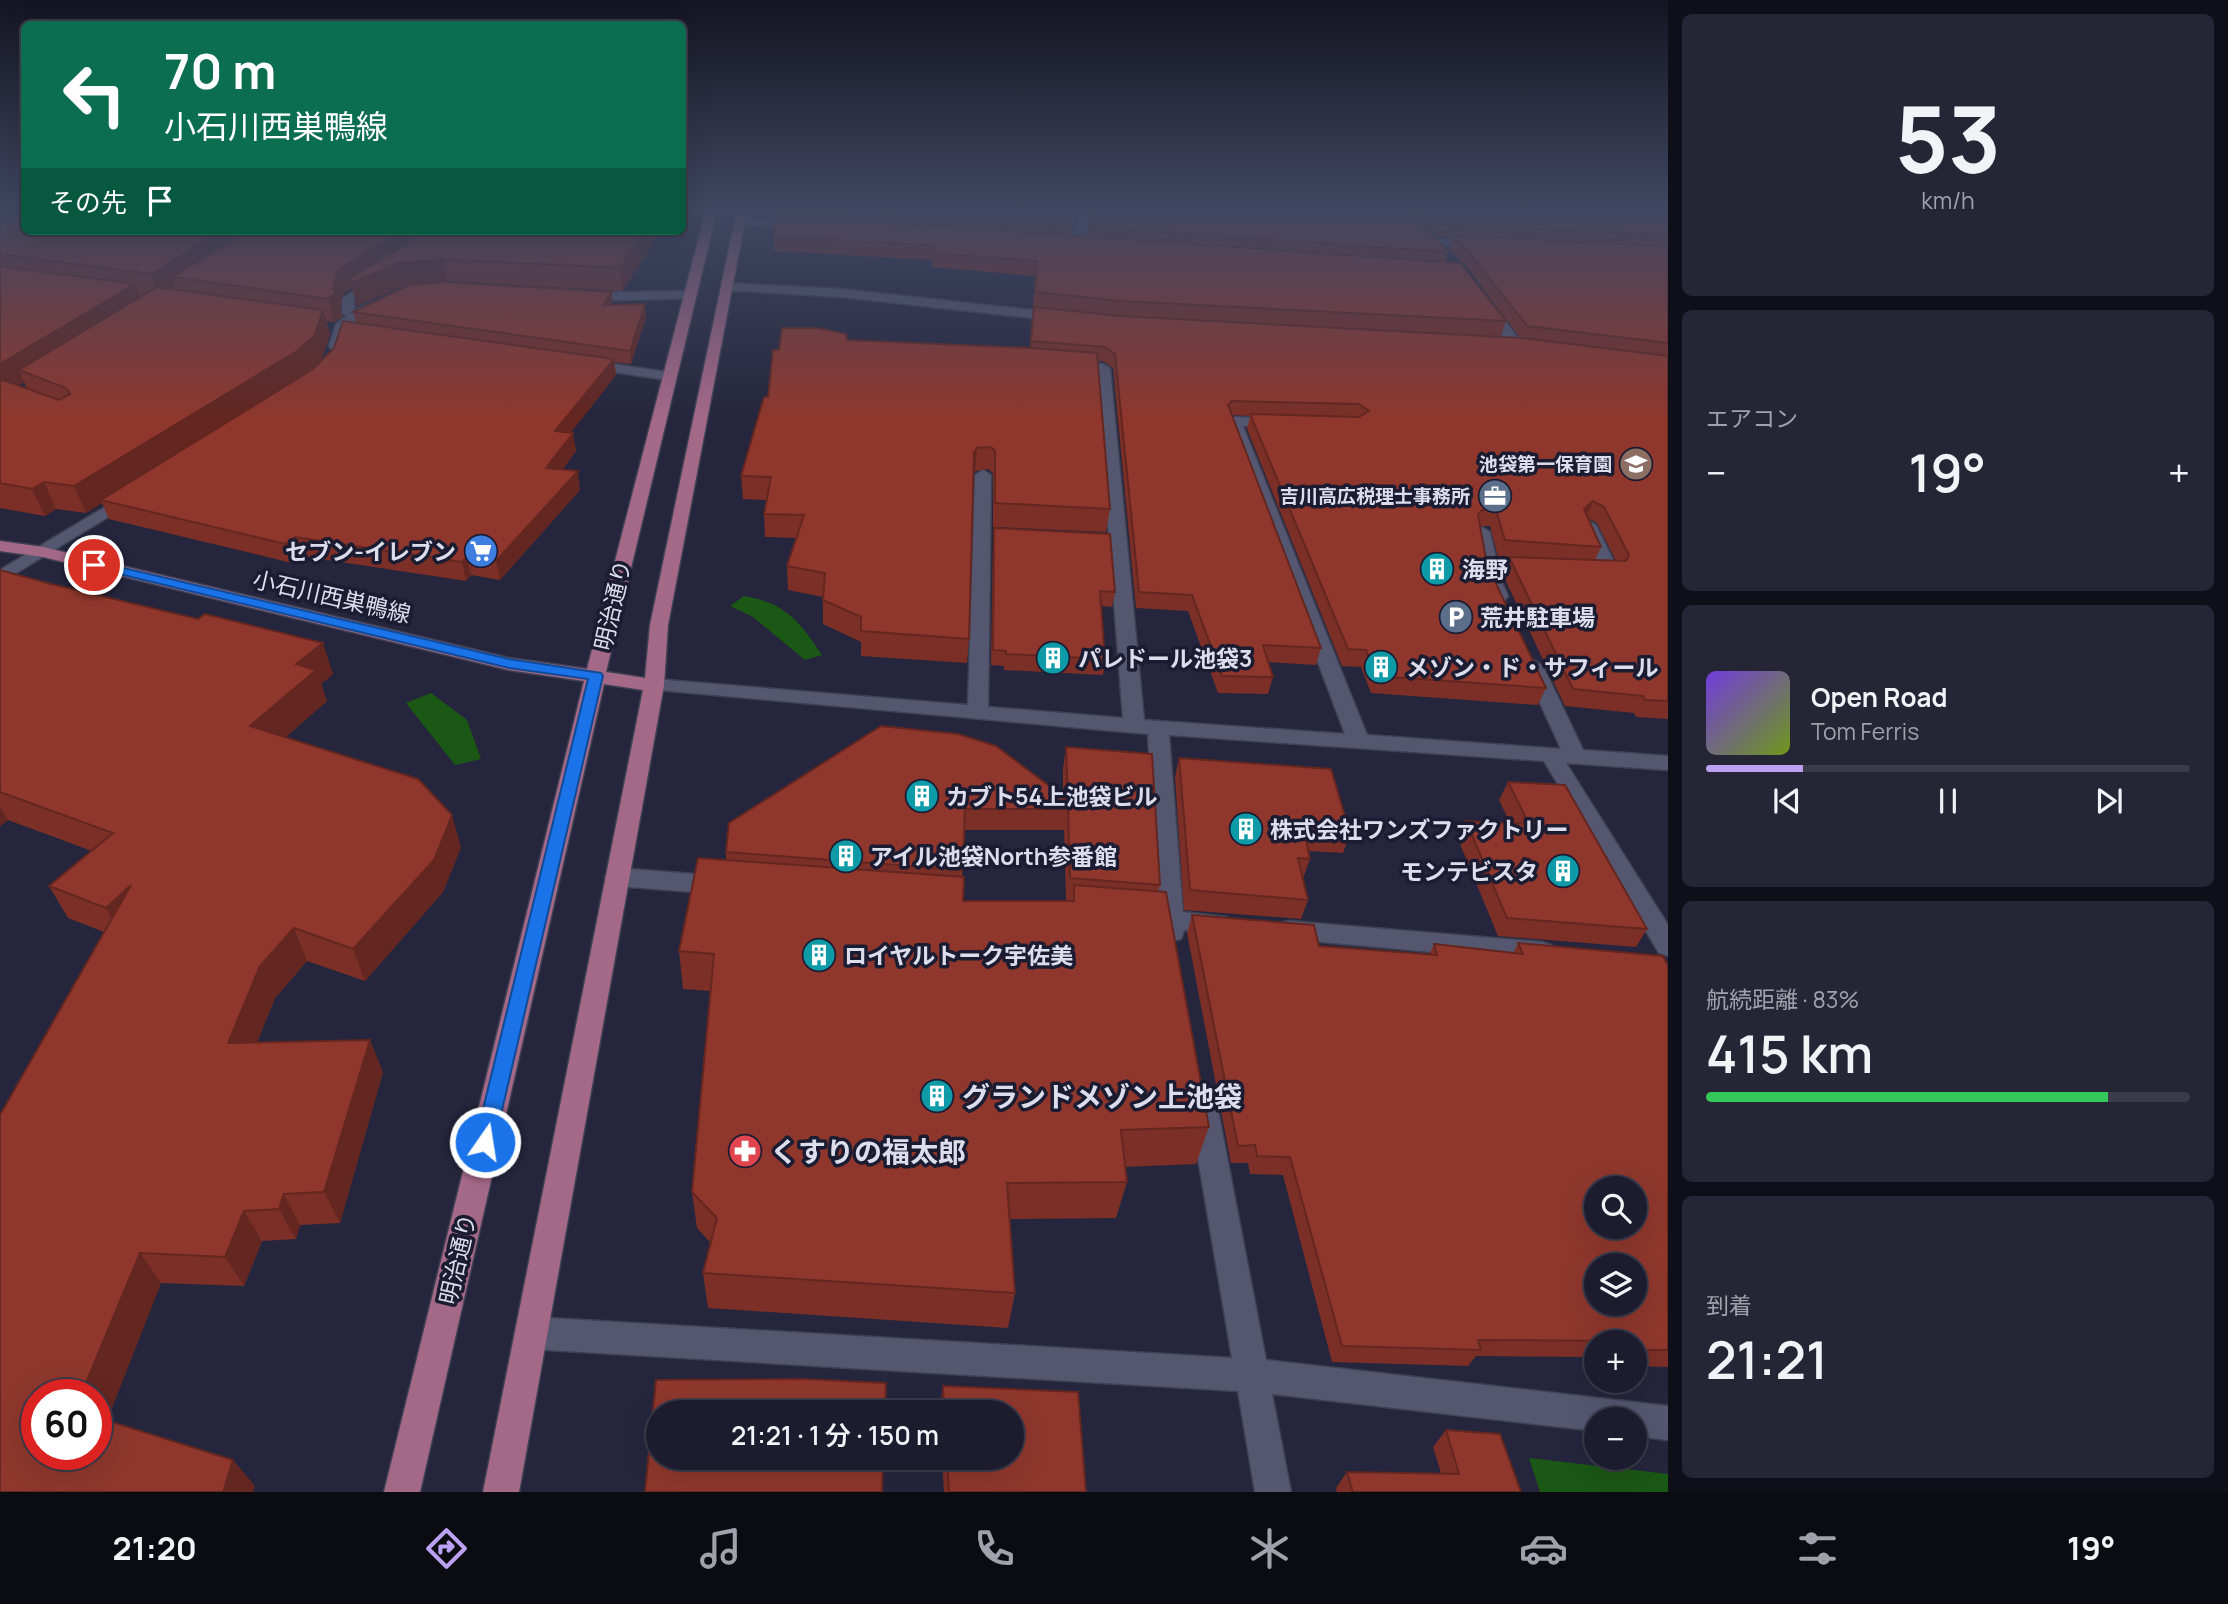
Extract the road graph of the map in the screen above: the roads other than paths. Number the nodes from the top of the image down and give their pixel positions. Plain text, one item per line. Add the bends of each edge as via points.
1 (378, 280) edge
2 (694, 280) edge
3 (729, 280) edge
4 (728, 287) junction
5 (1476, 293) edge
6 (690, 295) junction
7 (575, 296) edge
8 (396, 297) edge
9 (358, 314) junction
10 (1076, 318) edge
11 (1516, 345) edge
12 (574, 363) edge
13 (329, 364) edge
14 (1050, 364) edge
15 (667, 376) junction
16 (1288, 422) edge
17 (983, 475) edge
18 (142, 490) edge
19 (1587, 524) edge
20 (1482, 532) edge
21 (0, 546) edge
22 (43, 552) junction
23 (1583, 570) edge
24 (0, 578) edge
25 (1506, 609) edge
26 (1524, 647) edge
27 (596, 676) junction
28 (654, 685) junction
29 (978, 713) junction
30 (1134, 726) junction
31 (1158, 728) junction
32 (1358, 740) junction
33 (1550, 756) junction
34 (1575, 756) junction
35 (1668, 763) edge
36 (617, 877) junction
37 (747, 887) edge
38 (1129, 917) edge
39 (1170, 920) junction
40 (1239, 926) edge
41 (1267, 928) edge
42 (1571, 955) edge
43 (1663, 957) edge
44 (1177, 961) edge
45 (1197, 1072) edge
46 (531, 1333) junction
47 (1250, 1375) junction
48 (1584, 1413) edge
49 (1647, 1421) edge
50 (1668, 1423) edge
51 (402, 1492) edge
52 (501, 1492) edge
53 (1273, 1492) edge

1 - 9 street via 348,299 348,313
2 - 6 main road, 明治通り
3 - 4 main road
4 - 10 street via 841,293
4 - 28 main road via 659,625
5 - 11 street
6 - 7 street
6 - 15 main road, 明治通り
8 - 9 street
9 - 13 street via 342,324
12 - 15 street
14 - 30 street via 1103,368 1111,541
15 - 27 main road, 明治通り
16 - 32 street via 1234,421
17 - 29 street via 988,534
18 - 22 street
19 - 23 street via 1610,572
20 - 25 street via 1495,565 1492,580
21 - 22 main road, 小石川西巣鴨線
22 - 24 street
22 - 27 main road, 小石川西巣鴨線 via 509,664
26 - 34 street
27 - 28 main road, 小石川西巣鴨線
27 - 51 main road, 明治通り
28 - 29 street
28 - 36 main road
29 - 30 street
30 - 31 street
31 - 32 street
31 - 39 street
32 - 33 street
33 - 34 street
33 - 43 street
34 - 35 street
36 - 37 street
36 - 46 main road
38 - 39 street
39 - 40 street
39 - 44 street
41 - 42 street
45 - 47 street
46 - 47 street
46 - 52 main road
47 - 48 street
47 - 53 street
49 - 50 street

